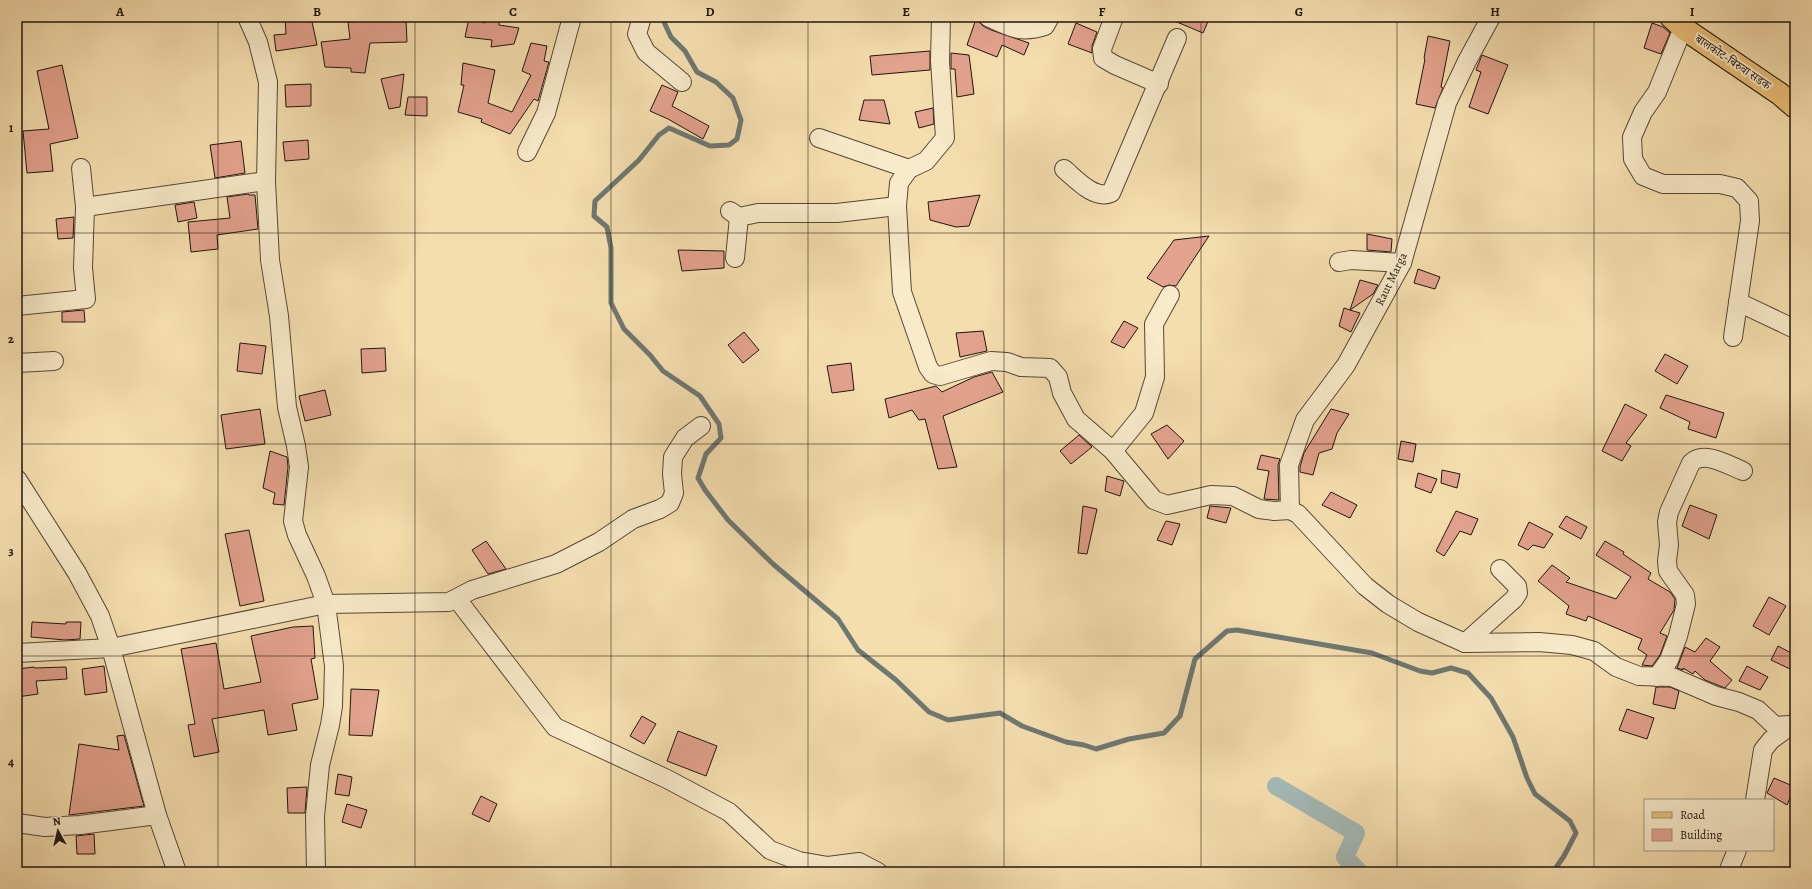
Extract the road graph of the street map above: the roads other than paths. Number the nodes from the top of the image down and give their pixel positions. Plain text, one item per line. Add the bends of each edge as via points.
1 (247, 17) edge
2 (572, 17) edge
3 (642, 17) edge
4 (941, 17) edge
5 (988, 17) edge
6 (1050, 17) edge
7 (1114, 17) edge
8 (1491, 17) edge
9 (1677, 22) edge
10 (1177, 38) dead end
11 (682, 82) dead end
12 (1159, 84) junction
13 (1795, 107) edge
14 (820, 138) dead end
15 (527, 152) dead end
16 (81, 168) dead end
17 (909, 169) junction
18 (1064, 170) dead end
19 (266, 181) junction
20 (85, 206) junction
21 (897, 206) junction
22 (735, 258) dead end
23 (1338, 262) dead end
24 (1402, 263) junction
25 (1170, 295) dead end
26 (1738, 302) junction
27 (17, 306) edge
28 (1795, 330) edge
29 (1733, 337) dead end
30 (54, 361) dead end
31 (17, 363) edge
32 (701, 426) dead end
33 (1113, 451) junction
34 (1743, 471) dead end
35 (17, 479) edge
36 (1290, 510) junction
37 (1500, 570) dead end
38 (456, 599) junction
39 (326, 604) junction
40 (1465, 643) junction
41 (111, 648) junction
42 (17, 653) edge
43 (1657, 677) junction
44 (1793, 727) edge
45 (1755, 799) edge
46 (157, 815) junction
47 (17, 823) edge
48 (1738, 851) edge
49 (177, 872) edge
50 (316, 872) edge
51 (878, 872) edge
52 (1728, 872) edge

1 - 19 street via 258,42 268,82
2 - 15 street via 548,107
3 - 11 street via 637,34 646,52
4 - 17 street via 940,61 945,138 926,161
5 - 6 street via 1017,30 1045,26
7 - 12 street via 1102,49 1103,58 1115,66
8 - 24 street, Raut Marga via 1448,103
9 - 13 main road, बालकोट-बिरुवा सडक
9 - 26 street via 1657,92 1643,112 1632,137 1633,159 1643,176 1663,184 1720,184 1737,188 1749,201 1750,221
10 - 12 street
12 - 18 street via 1111,193 1104,196 1097,194
14 - 17 street
16 - 20 street
17 - 21 street via 899,183
19 - 20 street
19 - 39 street via 270,260 279,316 287,407 299,467 293,521
20 - 27 street via 83,268 86,299
21 - 22 street via 837,213 734,214
21 - 33 street via 902,292 928,367 933,374 940,376 991,361 1007,362 1021,367 1050,368 1058,377 1062,393 1076,419
23 - 24 street via 1351,260
24 - 36 street, Raut Marga via 1346,365 1305,420 1289,465
25 - 33 street via 1154,324 1155,376 1144,413
26 - 28 street
26 - 29 street
30 - 31 street
32 - 38 street via 685,438 673,457 674,493 670,503 660,510 633,519 599,542 556,564 472,590
33 - 36 street via 1154,500 1167,505 1211,495 1233,496 1260,509
34 - 43 street via 1714,459 1696,458 1691,463 1669,512 1668,572 1685,595 1686,604 1669,660
35 - 41 street via 92,599
36 - 40 street via 1298,514 1365,586 1388,604 1418,622
37 - 40 street via 1517,586 1518,593
38 - 39 street via 443,603
38 - 51 street via 555,727 729,812 770,850 799,861 828,866 859,862
39 - 41 street
39 - 50 street via 334,666 333,706 320,765 315,816
40 - 43 street via 1539,642 1572,645 1594,651 1622,670 1639,676
41 - 42 street
41 - 46 street
43 - 44 street via 1672,677 1716,696 1739,702 1758,710 1775,726
44 - 45 street via 1771,740 1763,750
46 - 47 street via 80,825 45,827
46 - 49 street
48 - 52 street

